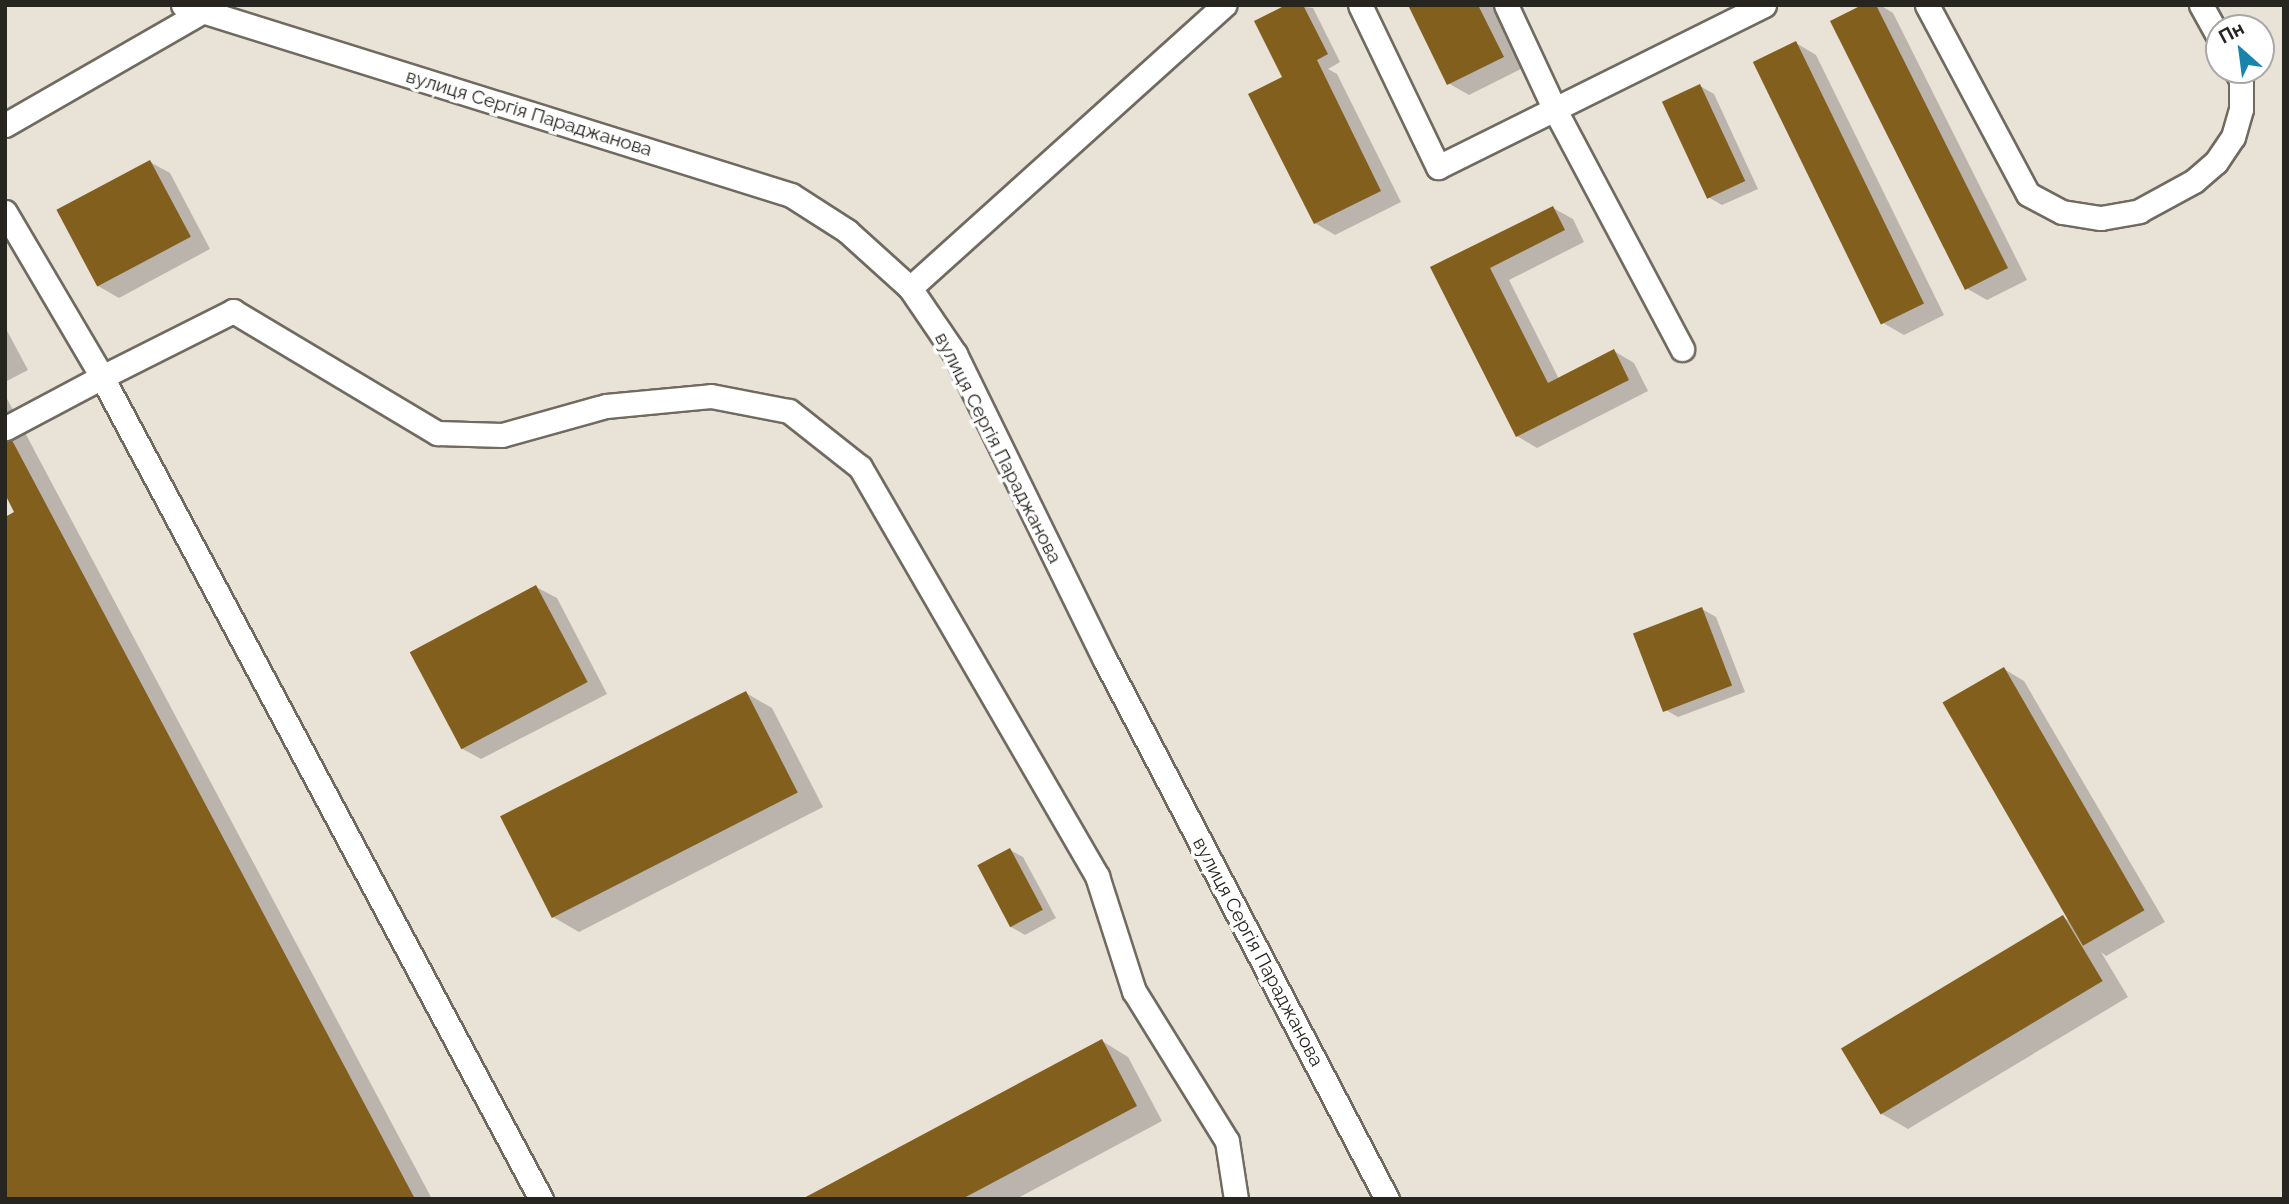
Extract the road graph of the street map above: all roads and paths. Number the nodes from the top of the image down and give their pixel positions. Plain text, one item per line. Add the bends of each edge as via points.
1 (1224, 5) edge
2 (1360, 5) edge
3 (1506, 5) edge
4 (1764, 5) edge
5 (1927, 5) edge
6 (193, 8) edge
7 (2241, 84) edge
8 (1554, 107) junction
9 (5, 125) edge
10 (5, 212) edge
11 (911, 288) junction
12 (1682, 349) dead end
13 (102, 377) junction
14 (6, 428) edge
15 (541, 1199) edge
16 (1236, 1199) edge
17 (1387, 1199) edge

1 - 11 lane
2 - 8 lane via 1438,167
3 - 8 lane
4 - 8 lane
5 - 7 lane via 2028,194 2062,212 2101,218 2139,211 2194,181 2216,162 2232,137 2241,109
6 - 9 lane
6 - 11 lane, вулиця Сергія Параджанова via 791,195 848,231
8 - 12 lane
10 - 13 lane
11 - 17 lane, вулиця Сергія Параджанова via 955,354 1104,658
13 - 14 lane
13 - 15 lane
13 - 16 lane via 233,311 437,433 502,435 606,406 711,396 789,411 860,467 1097,876 1134,991 1227,1141

